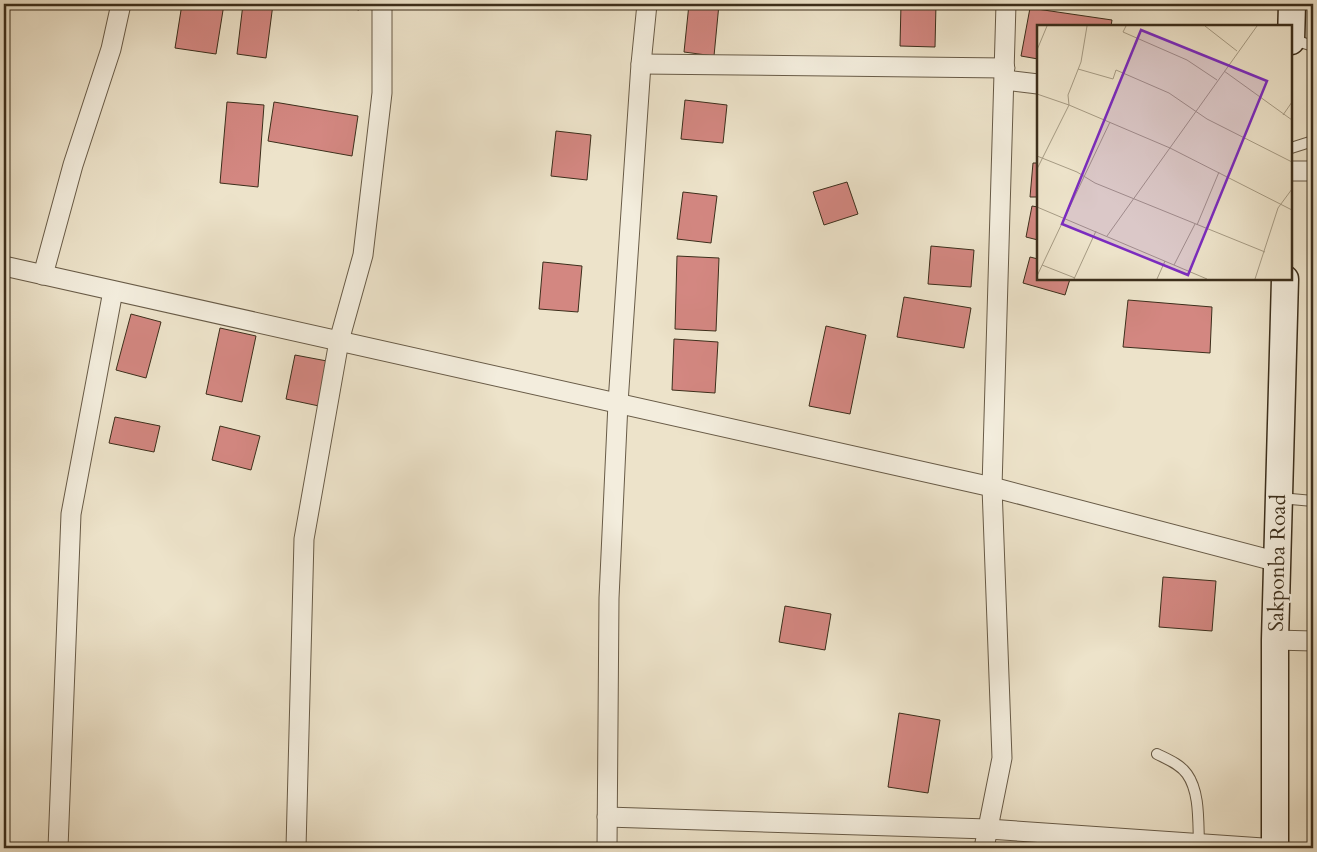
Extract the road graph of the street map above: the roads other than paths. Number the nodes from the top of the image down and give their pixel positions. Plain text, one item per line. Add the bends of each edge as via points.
1 (121, 4) edge
2 (382, 4) edge
3 (646, 4) edge
4 (1006, 4) edge
5 (1292, 4) edge
6 (1291, 25) edge
7 (1292, 40) edge
8 (1313, 46) edge
9 (641, 64) junction
10 (1005, 74) junction
11 (1037, 84) edge
12 (1313, 141) edge
13 (1292, 148) edge
14 (1292, 171) edge
15 (1313, 171) edge
16 (4, 266) edge
17 (43, 275) junction
18 (1285, 280) edge
19 (113, 291) junction
20 (339, 341) junction
21 (618, 403) junction
22 (992, 487) junction
23 (1279, 498) junction
24 (1313, 501) edge
25 (1278, 562) junction
26 (1275, 640) junction
27 (1313, 641) edge
28 (1157, 754) dead end
29 (608, 817) junction
30 (988, 829) junction
31 (1199, 844) junction
32 (58, 848) edge
33 (296, 848) edge
34 (607, 848) edge
35 (984, 848) edge
36 (1263, 848) edge
37 (1275, 848) edge

1 - 17 street via 111,49 73,166
2 - 20 street via 382,93 363,254
3 - 9 street
4 - 10 street
5 - 6 main road
7 - 8 lane
9 - 10 street
9 - 21 street
10 - 11 street
10 - 22 street
12 - 13 lane
14 - 15 street
16 - 17 street
17 - 19 street
18 - 23 main road, Sakponba Road
19 - 20 street
19 - 32 street via 71,514
20 - 21 street
20 - 33 street via 304,538
21 - 22 street
21 - 29 street via 609,598
22 - 25 street
22 - 30 street via 1002,758
23 - 24 lane
23 - 25 main road, Sakponba Road
25 - 26 main road, Sakponba Road
26 - 27 street
26 - 37 main road, Sakponba Road
28 - 31 lane via 1174,762 1192,784
29 - 30 street
29 - 34 street
30 - 31 street
30 - 35 street
31 - 36 street

